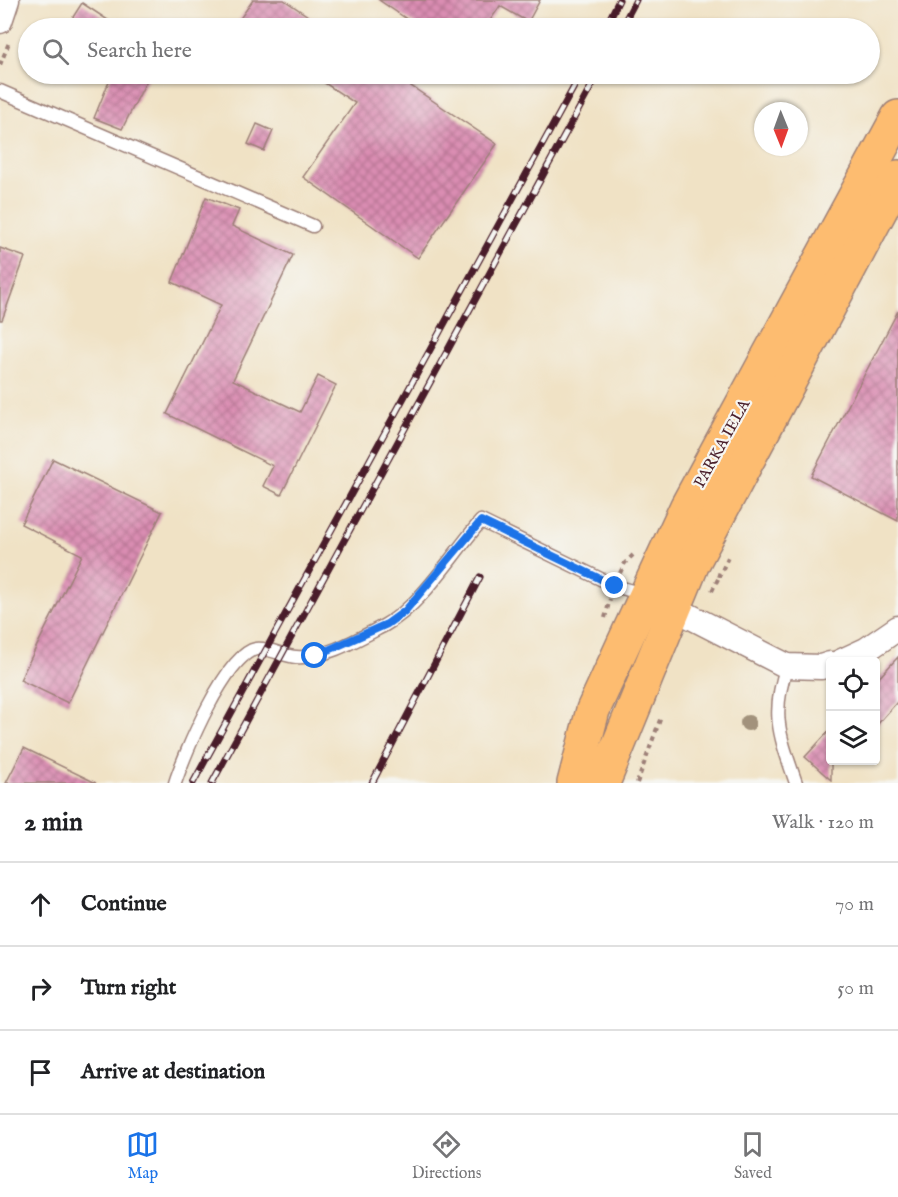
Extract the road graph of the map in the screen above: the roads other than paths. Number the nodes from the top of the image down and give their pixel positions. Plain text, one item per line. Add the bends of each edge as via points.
1 (7, 0) edge
2 (0, 21) edge
3 (0, 91) edge
4 (898, 117) edge
5 (898, 177) edge
6 (313, 226) dead end
7 (660, 601) junction
8 (898, 628) edge
9 (851, 657) edge
10 (787, 666) junction
11 (826, 666) edge
12 (175, 783) edge
13 (574, 783) edge
14 (603, 783) edge
15 (796, 783) edge

1 - 2 street
3 - 6 lane
4 - 7 highway, PARKA IELA via 687,506
5 - 7 highway, PARKA IELA via 693,563
7 - 10 street
7 - 12 lane via 615,586 481,521 405,611 387,624 315,656 297,657 253,649 238,659 193,736
7 - 13 highway, PARKA IELA via 593,710
7 - 14 highway, PARKA IELA
8 - 9 street
10 - 11 street
10 - 15 lane via 779,688 778,730

